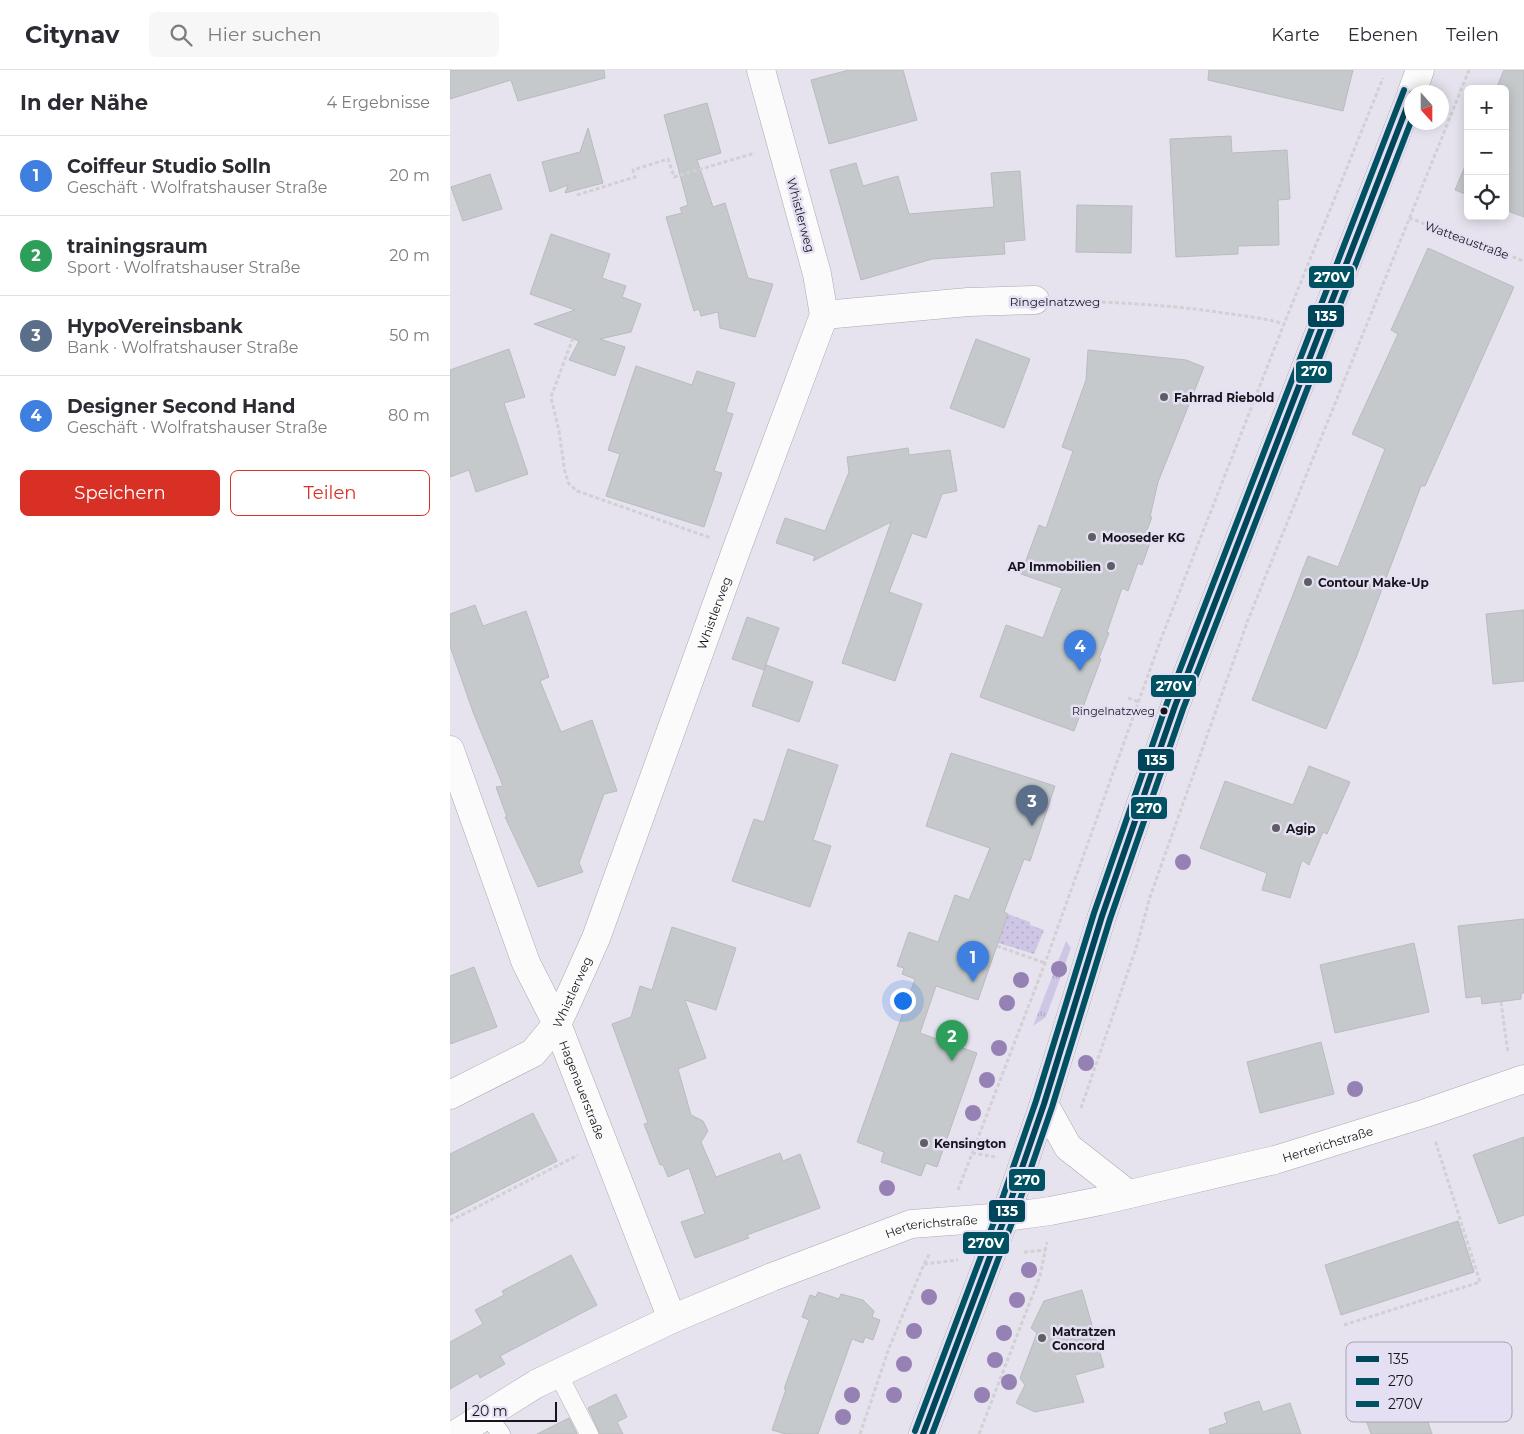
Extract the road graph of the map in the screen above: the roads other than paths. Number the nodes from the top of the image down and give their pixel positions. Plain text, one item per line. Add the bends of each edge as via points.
1 (761, 70) edge
2 (1420, 70) edge
3 (1415, 85) edge
4 (1404, 114) edge
5 (1035, 300) road end
6 (824, 315) junction
7 (450, 750) edge
8 (557, 1024) junction
9 (1524, 1078) edge
10 (450, 1095) edge
11 (1044, 1104) junction
12 (1128, 1194) junction
13 (1005, 1217) junction
14 (672, 1319) junction
15 (558, 1374) junction
16 (494, 1424) edge
17 (456, 1434) edge
18 (588, 1434) edge
19 (922, 1434) edge

1 - 6 street, Whistlerweg via 817,274
2 - 3 street
4 - 11 street via 1172,715 1102,916
5 - 6 street, Ringelnatzweg via 968,302
6 - 8 street, Whistlerweg via 596,938
7 - 8 street, Hagenauerstraße via 526,963
8 - 10 street, Whistlerweg via 533,1053
8 - 14 street, Hagenauerstraße
9 - 12 street, Herterichstraße via 1426,1113 1275,1160
11 - 12 street via 1068,1147
11 - 13 street
12 - 13 street, Herterichstraße
13 - 14 street, Herterichstraße via 911,1224
13 - 19 street
14 - 15 street, Herterichstraße
15 - 16 street, Herterichstraße via 536,1384
15 - 18 lane
16 - 17 street, Herterichstraße

